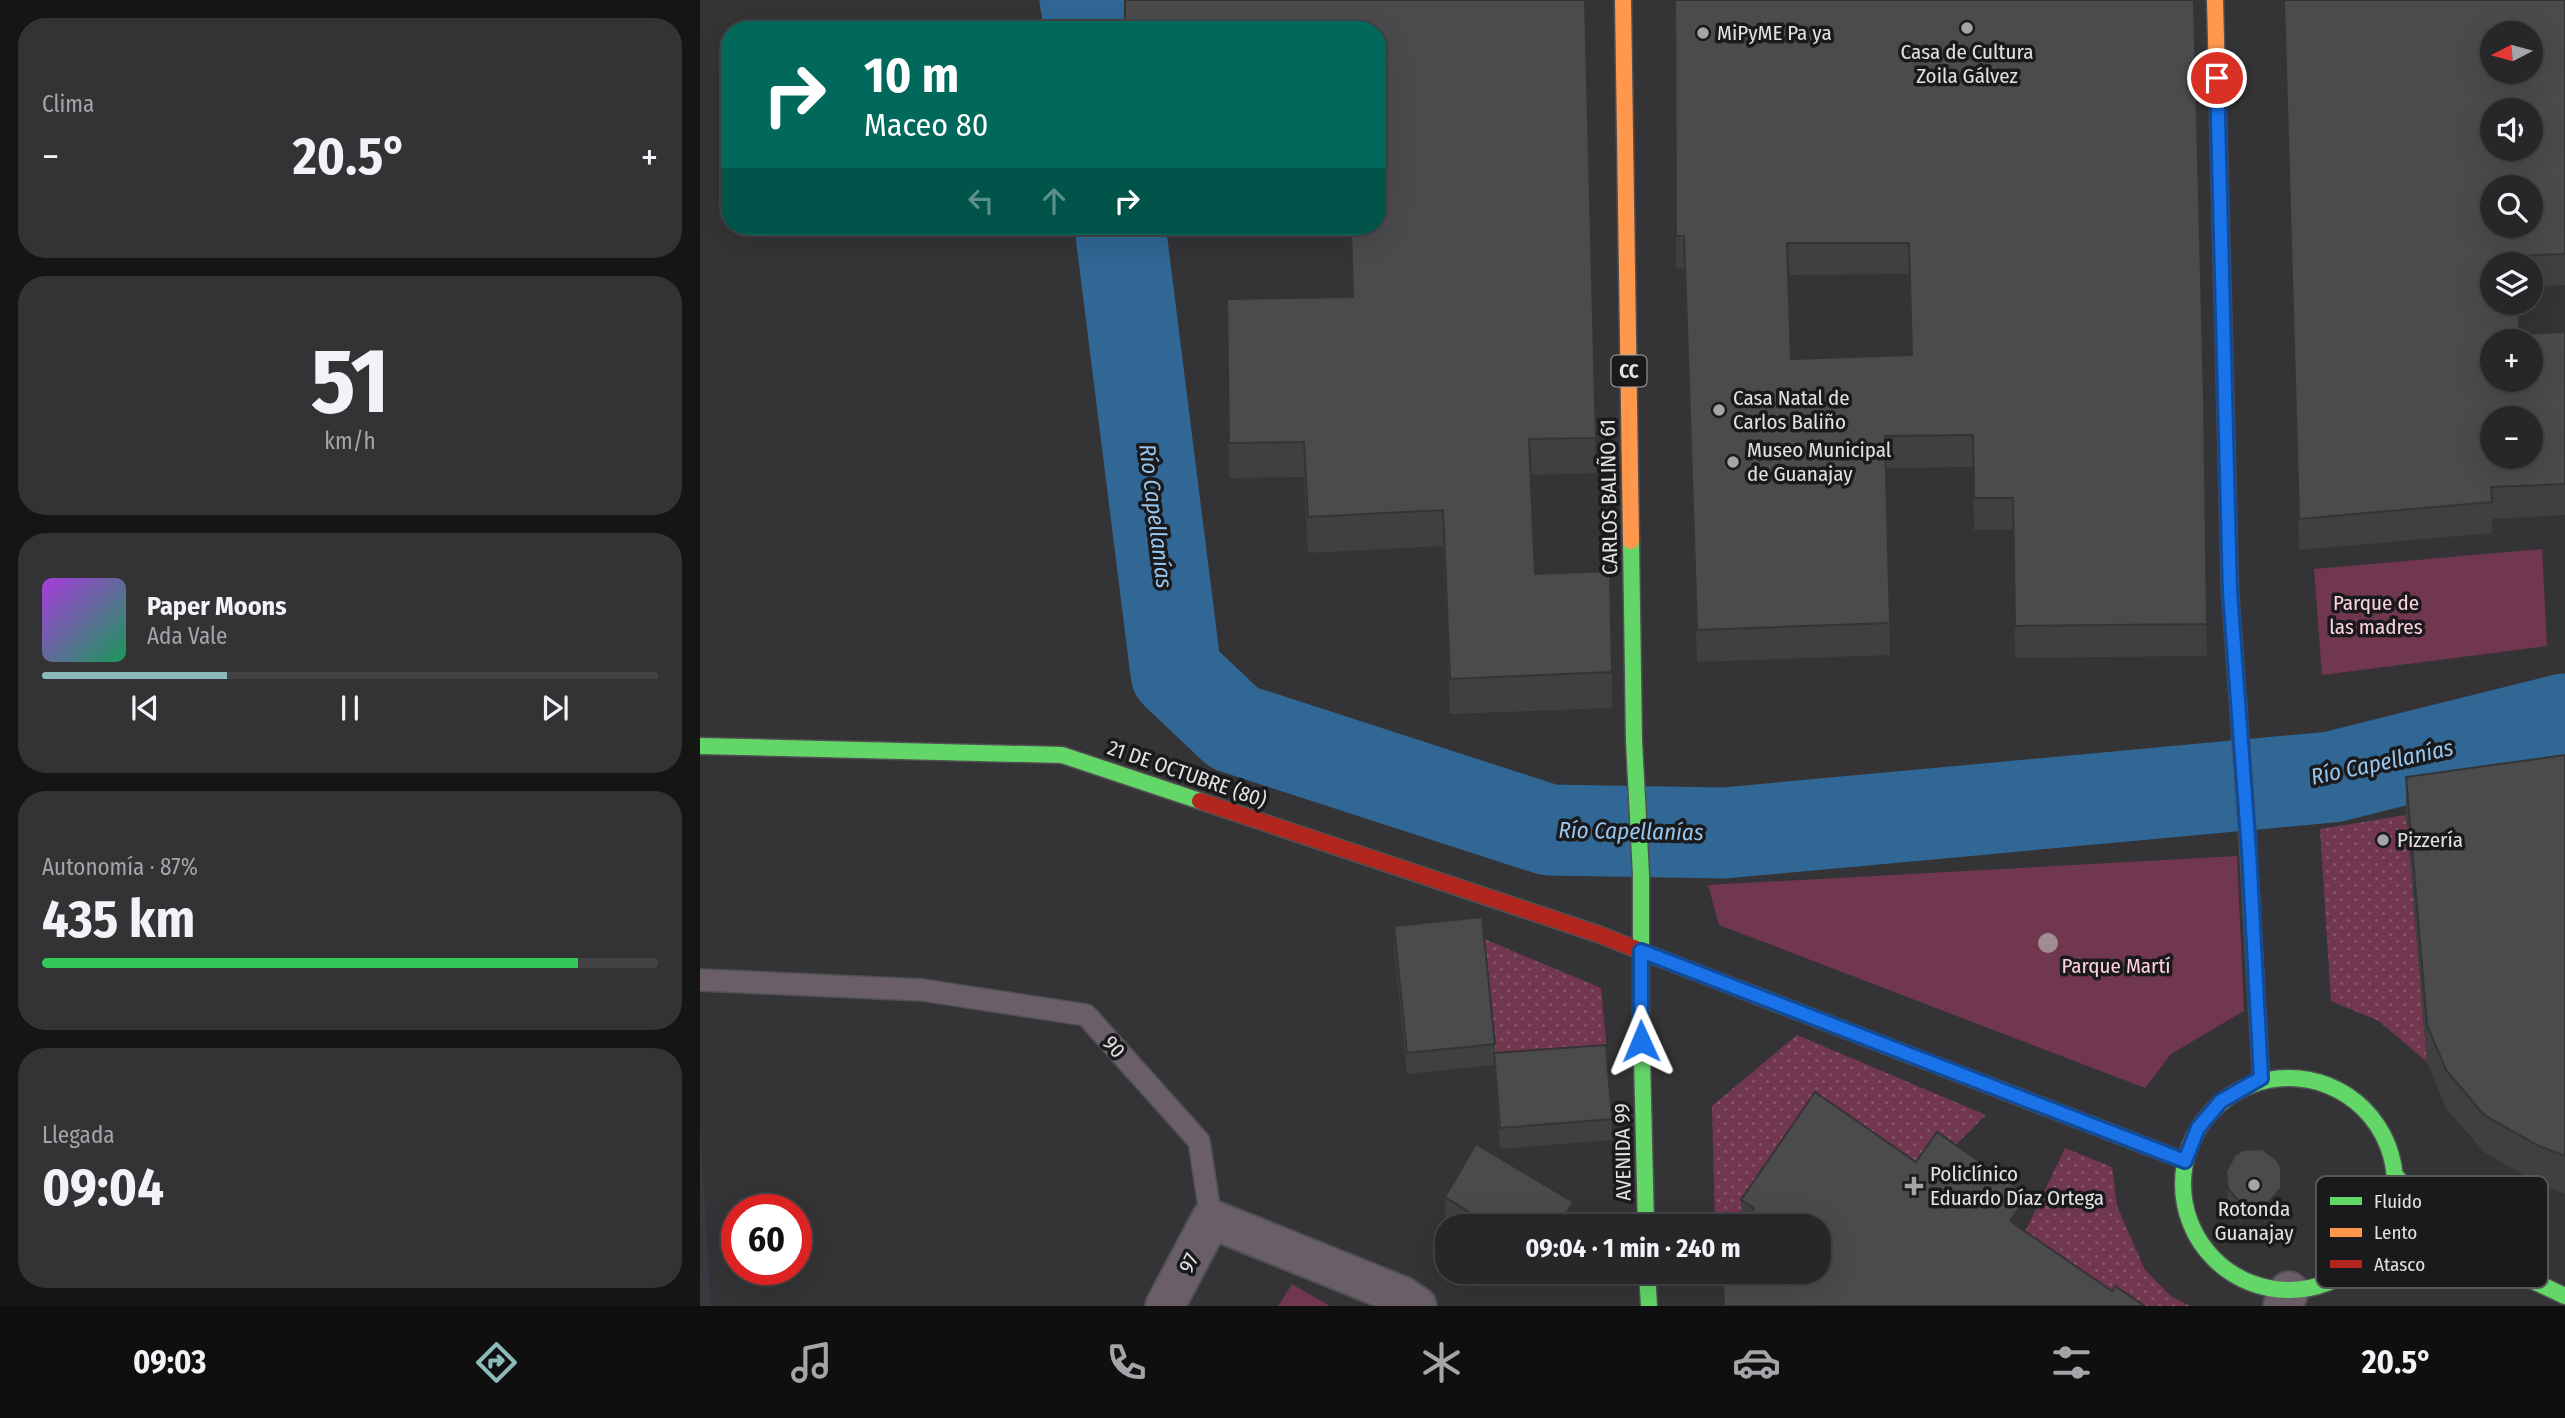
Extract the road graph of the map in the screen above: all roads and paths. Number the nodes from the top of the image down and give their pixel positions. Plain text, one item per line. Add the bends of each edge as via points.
1 (1623, 0) edge
2 (2215, 0) edge
3 (700, 746) edge
4 (1641, 951) junction
5 (700, 980) edge
6 (2261, 1078) junction
7 (2185, 1161) junction
8 (2395, 1175) edge
9 (1646, 1214) edge
10 (1211, 1219) junction
11 (1648, 1284) edge
12 (2316, 1287) edge
13 (2548, 1288) edge
14 (2565, 1296) edge
15 (2286, 1298) edge
16 (1165, 1306) edge
17 (1417, 1306) edge
18 (1649, 1306) edge

1 - 4 main road, CARLOS BALIÑO 61 / CC
2 - 6 main road via 2230,592
3 - 4 main road, 21 DE OCTUBRE (80) via 1062,755
4 - 7 main road, 21 DE OCTUBRE (80)
4 - 9 main road, AVENIDA 99
5 - 10 lane, 90 via 922,990 1086,1015 1199,1141
6 - 7 main road via 2221,1101 2198,1128
6 - 8 main road via 2318,1081 2347,1094 2372,1116 2387,1144
7 - 15 main road via 2183,1193 2190,1224 2206,1251 2230,1272
10 - 16 street, 97
10 - 17 street
11 - 18 main road
12 - 15 main road
13 - 14 main road

